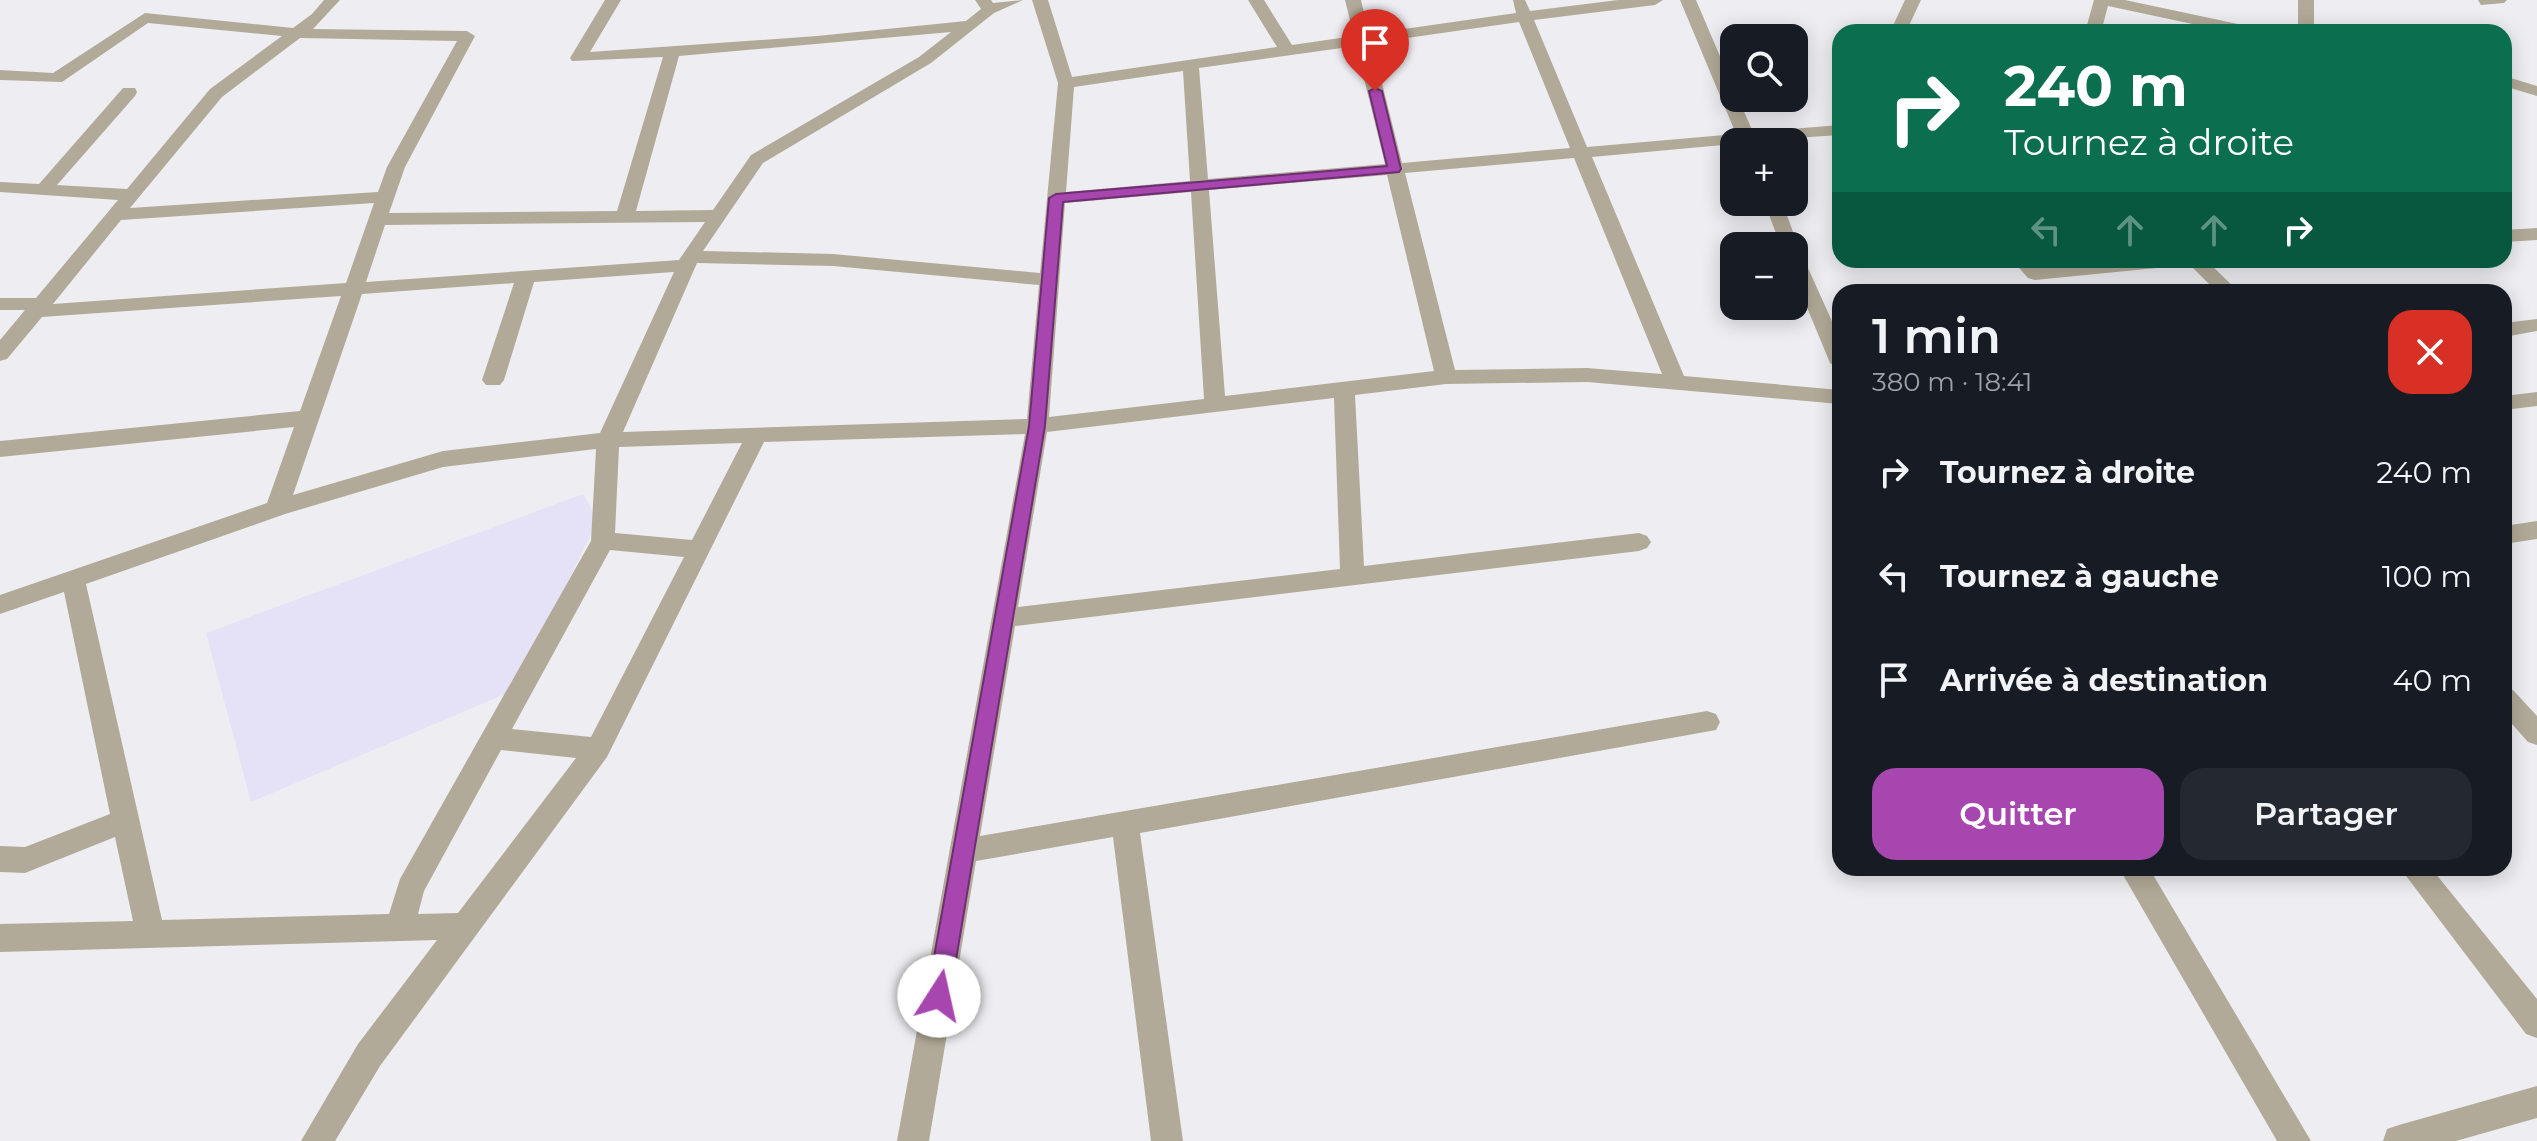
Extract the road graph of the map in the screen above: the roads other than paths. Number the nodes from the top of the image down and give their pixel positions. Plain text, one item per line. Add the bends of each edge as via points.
1 (332, 0) edge
2 (613, 0) edge
3 (1015, 0) edge
4 (1040, 0) edge
5 (1256, 0) edge
6 (1353, 0) edge
7 (1655, 0) edge
8 (1688, 0) edge
9 (1913, 0) edge
10 (2102, 0) edge
11 (2306, 0) edge
12 (2486, 0) edge
13 (2499, 0) edge
14 (986, 5) edge
15 (1522, 8) edge
16 (1902, 24) edge
17 (2095, 24) edge
18 (2214, 24) edge
19 (2306, 24) edge
20 (969, 25) junction
21 (296, 33) junction
22 (1363, 40) junction
23 (1287, 51) junction
24 (672, 52) junction
25 (1191, 65) junction
26 (0, 75) edge
27 (1066, 83) junction
28 (2512, 83) edge
29 (2535, 87) edge
30 (129, 92) dead end
31 (1742, 128) edge
32 (1832, 131) edge
33 (1808, 133) edge
34 (1720, 142) edge
35 (1582, 153) junction
36 (1395, 169) junction
37 (1199, 186) junction
38 (0, 187) edge
39 (44, 189) junction
40 (132, 195) junction
41 (385, 197) junction
42 (1056, 198) junction
43 (115, 215) junction
44 (718, 216) junction
45 (625, 217) junction
46 (376, 219) junction
47 (2537, 234) edge
48 (2512, 236) edge
49 (688, 261) junction
50 (2030, 268) edge
51 (2204, 268) edge
52 (525, 278) junction
53 (1049, 280) junction
54 (2044, 284) edge
55 (2220, 284) edge
56 (1808, 286) edge
57 (351, 291) junction
58 (0, 304) edge
59 (39, 308) junction
60 (2537, 325) edge
61 (2512, 329) edge
62 (1832, 344) edge
63 (0, 354) edge
64 (1446, 377) junction
65 (493, 380) dead end
66 (1675, 381) junction
67 (1344, 390) junction
68 (1832, 396) edge
69 (2537, 399) edge
70 (2512, 402) edge
71 (1215, 407) junction
72 (308, 418) junction
73 (1037, 426) junction
74 (757, 435) junction
75 (608, 440) junction
76 (0, 449) edge
77 (277, 508) junction
78 (2537, 530) edge
79 (2512, 534) edge
80 (603, 541) junction
81 (1639, 542) dead end
82 (699, 549) junction
83 (1352, 576) junction
84 (73, 579) junction
85 (0, 605) edge
86 (1004, 618) junction
87 (2512, 706) edge
88 (1707, 722) dead end
89 (2537, 734) edge
90 (493, 738) junction
91 (598, 749) junction
92 (124, 821) junction
93 (1125, 822) junction
94 (964, 851) junction
95 (0, 859) edge
96 (2138, 876) edge
97 (2420, 876) edge
98 (466, 926) junction
99 (400, 928) junction
100 (150, 934) junction
101 (0, 938) edge
102 (2537, 1023) edge
103 (2537, 1102) edge
104 (317, 1141) edge
105 (913, 1141) edge
106 (1167, 1141) edge
107 (2295, 1141) edge
108 (2399, 1141) edge

1 - 21 street
2 - 24 street via 578,58
3 - 14 street
4 - 27 street
5 - 23 street
6 - 22 street
7 - 15 street
8 - 31 street
9 - 16 street
10 - 17 street
10 - 18 street
11 - 19 street
12 - 13 street
14 - 20 street
15 - 22 street
15 - 35 street
20 - 24 street
20 - 44 street via 925,60 757,159
21 - 26 street via 145,18 56,78
21 - 40 street via 216,93
21 - 41 street via 467,36
22 - 23 street
22 - 36 street
23 - 25 street
24 - 45 street
25 - 27 street
25 - 37 street
27 - 42 street
28 - 29 street
30 - 39 street
32 - 33 street
34 - 35 street
35 - 36 street
35 - 66 street
36 - 37 street
36 - 64 street
37 - 42 street
37 - 71 street
38 - 39 street
39 - 40 street
40 - 43 street
41 - 43 street
41 - 46 street
42 - 53 street
43 - 59 street
44 - 45 street
44 - 49 street
45 - 46 street
46 - 57 street
47 - 48 street
49 - 52 street
49 - 53 street via 833,260
49 - 75 street
50 - 54 street
51 - 55 street
52 - 57 street
52 - 65 street
53 - 73 street
56 - 62 street
57 - 59 street
57 - 72 street
58 - 59 street
59 - 63 street
60 - 61 street
64 - 66 street via 1587,375
64 - 67 street
66 - 68 street
67 - 71 street
67 - 83 street
69 - 70 street
71 - 73 street
72 - 76 street
72 - 77 street
73 - 74 street
73 - 86 street
74 - 75 street
74 - 82 street
75 - 77 street via 443,459
75 - 80 street
77 - 84 street
78 - 79 street
80 - 82 street
80 - 90 street
81 - 83 street
82 - 91 street
83 - 86 street
84 - 85 street
84 - 92 street
86 - 94 street
87 - 89 street
88 - 93 street
90 - 91 street
90 - 99 street via 410,888
91 - 98 street
92 - 95 street via 25,860
92 - 100 street
93 - 94 street
93 - 106 street
94 - 105 street
96 - 107 street
97 - 102 street
98 - 99 street
98 - 104 street via 369,1055
99 - 100 street
100 - 101 street
103 - 108 street

